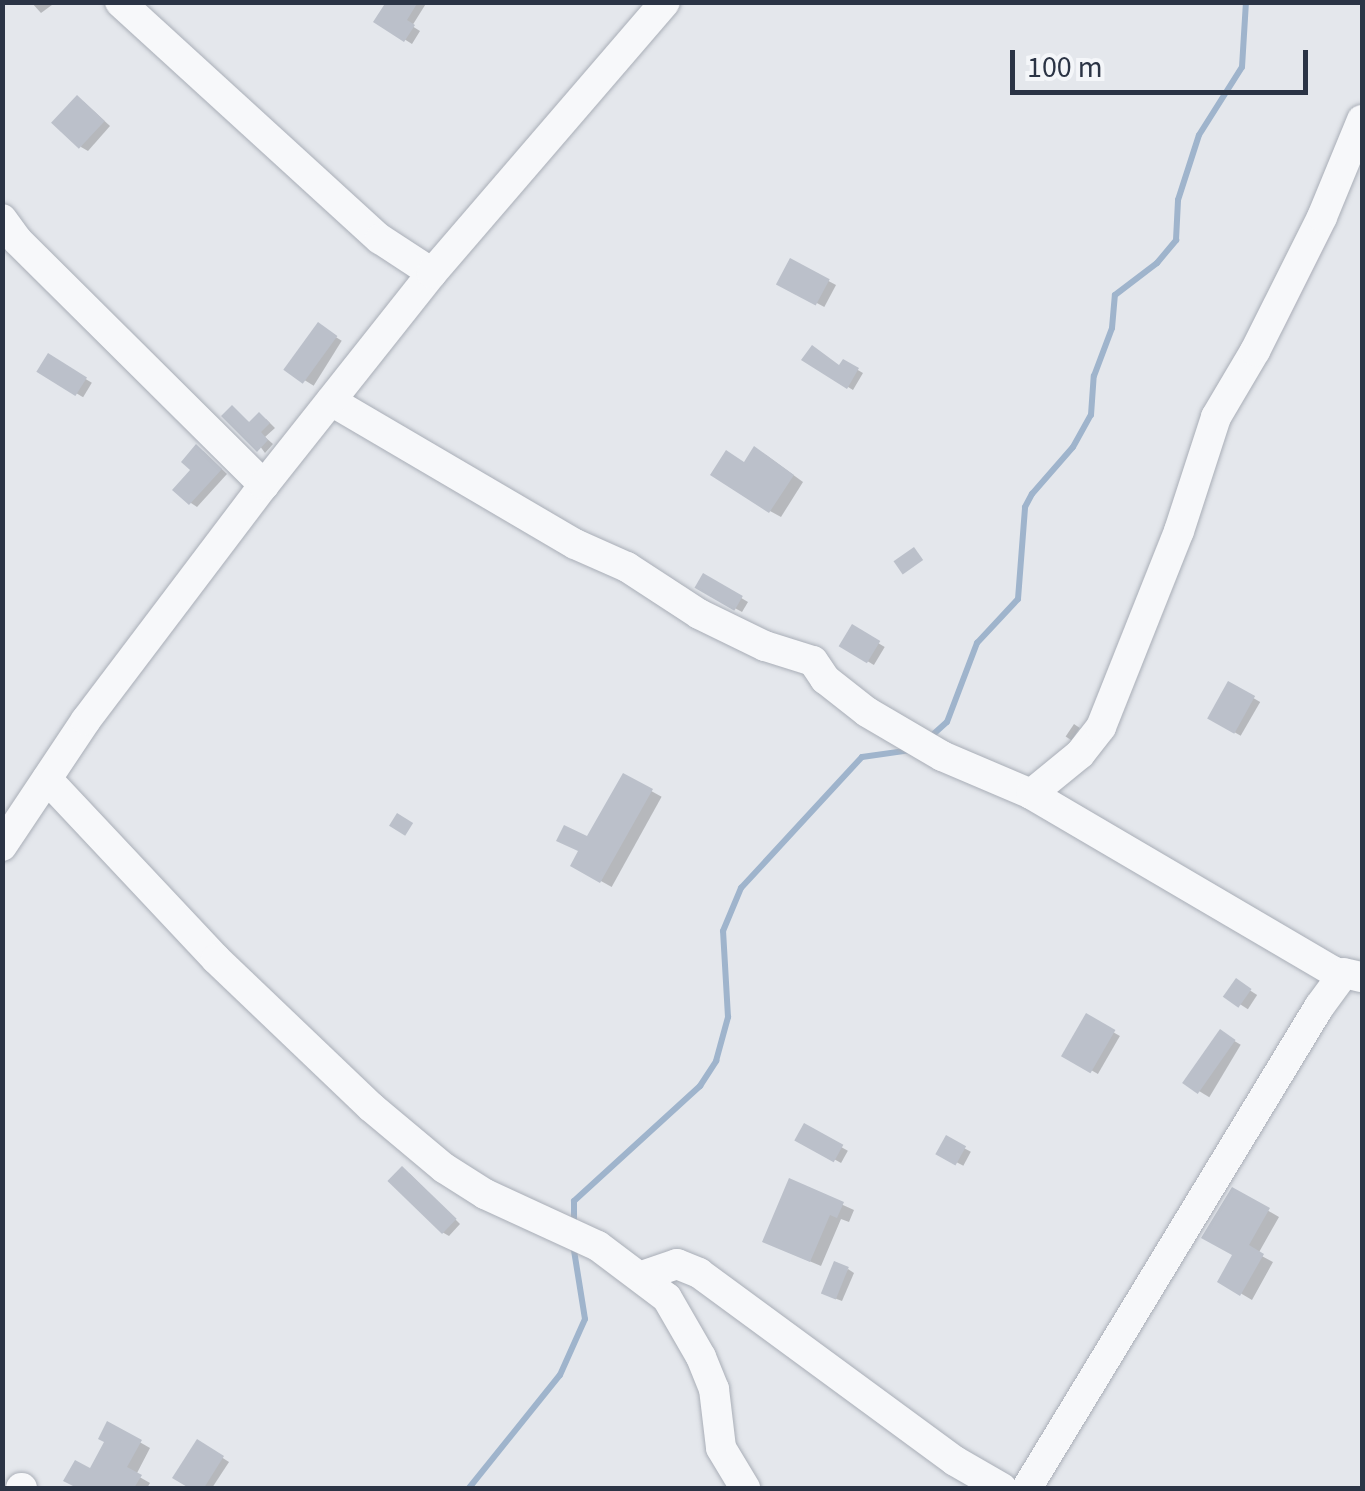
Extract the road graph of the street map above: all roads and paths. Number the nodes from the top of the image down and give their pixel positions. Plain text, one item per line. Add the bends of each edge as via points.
1 (664, 2) edge
2 (130, 8) edge
3 (1362, 120) edge
4 (7, 232) edge
5 (432, 273) junction
6 (331, 401) junction
7 (264, 485) junction
8 (46, 779) junction
9 (1031, 794) junction
10 (2, 846) edge
11 (1350, 978) edge
12 (642, 1276) junction
13 (745, 1488) edge
14 (1002, 1488) edge
15 (1027, 1488) edge

1 - 5 street
2 - 5 street via 380,239
3 - 9 street via 1322,217 1216,417 1179,531 1101,726 1080,754
4 - 7 street
5 - 6 street
6 - 7 street
6 - 9 street via 575,544 627,566 699,614 814,662 824,679 867,712 942,756
7 - 8 street
8 - 10 street
8 - 12 street via 216,960 429,1156 485,1194 598,1246
9 - 11 street
11 - 15 street
12 - 13 street via 667,1298 702,1358 714,1389 720,1448
12 - 14 street via 677,1264 699,1273 955,1461

